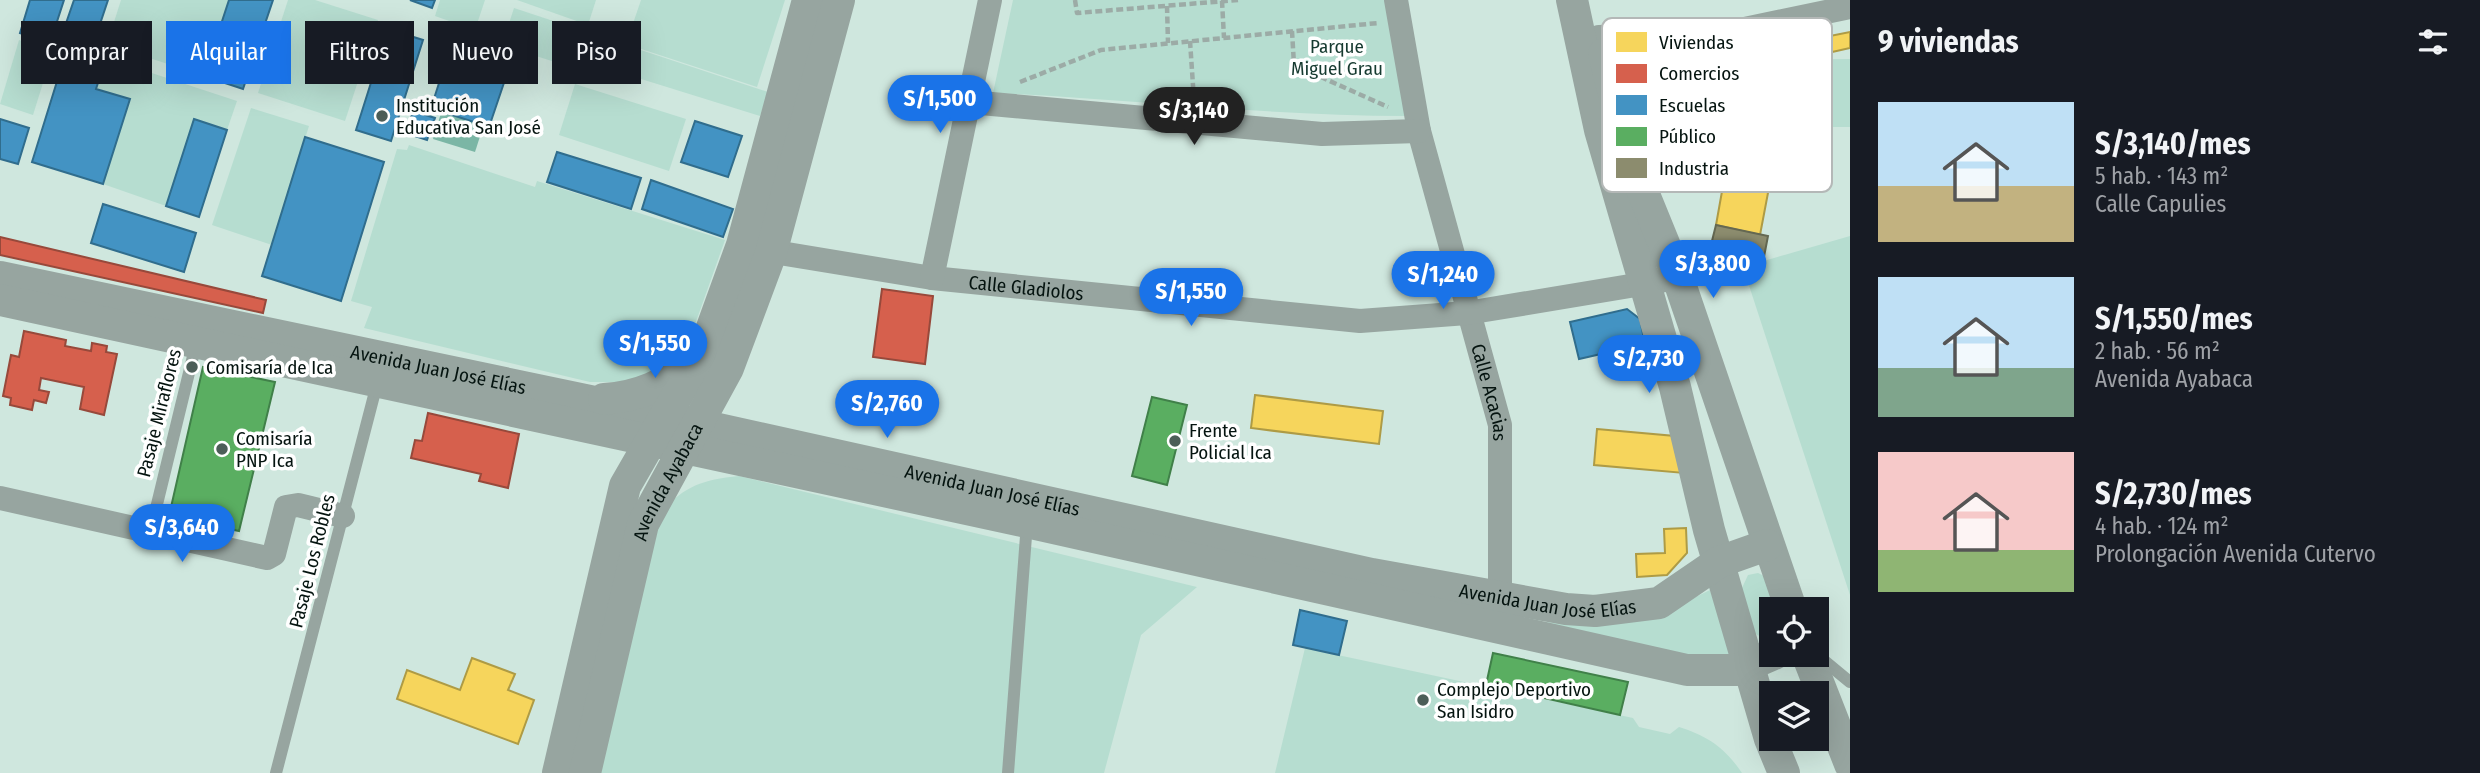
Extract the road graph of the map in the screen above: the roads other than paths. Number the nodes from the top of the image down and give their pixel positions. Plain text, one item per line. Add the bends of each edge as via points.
1 (808, 0) edge
2 (839, 0) edge
3 (990, 0) edge
4 (1572, 0) edge
5 (1594, 0) edge
6 (1850, 7) edge
7 (1394, 11) edge
8 (1797, 18) edge
9 (1599, 37) junction
10 (1602, 37) edge
11 (1602, 49) edge
12 (970, 102) junction
13 (1419, 131) junction
14 (1602, 137) edge
15 (1618, 192) edge
16 (1643, 192) edge
17 (756, 249) junction
18 (0, 277) edge
19 (932, 278) junction
20 (1678, 278) junction
21 (1644, 284) junction
22 (0, 300) edge
23 (1467, 313) junction
24 (196, 343) junction
25 (705, 346) junction
26 (728, 368) junction
27 (380, 370) junction
28 (578, 412) junction
29 (657, 430) junction
30 (691, 437) junction
31 (773, 441) junction
32 (745, 463) junction
33 (625, 486) junction
34 (0, 498) edge
35 (343, 516) junction
36 (1027, 523) junction
37 (643, 524) junction
38 (150, 534) junction
39 (1768, 545) junction
40 (1718, 562) junction
41 (1787, 597) edge
42 (1496, 612) junction
43 (1759, 654) edge
44 (1759, 662) edge
45 (1829, 665) edge
46 (1763, 667) edge
47 (1812, 667) edge
48 (1850, 682) edge
49 (1850, 764) edge
50 (276, 773) edge
51 (558, 773) edge
52 (585, 773) edge
53 (1008, 773) edge
54 (1784, 773) edge

1 - 17 street, Avenida Ayabaca
2 - 17 street, Avenida Ayabaca
3 - 12 street
4 - 14 street
5 - 9 street
6 - 8 street
7 - 13 street, Calle Acacias
9 - 10 street
9 - 11 street
12 - 13 street via 1298,132
12 - 19 street
13 - 23 street, Calle Acacias
15 - 21 street
16 - 20 street
17 - 19 street, Calle Gladiolos
17 - 25 street, Avenida Ayabaca
17 - 26 street, Avenida Ayabaca
18 - 27 street, Avenida Juan José Elías
19 - 23 street, Calle Gladiolos via 1360,321
20 - 21 street, Calle Gladiolos
20 - 39 street
21 - 23 street, Calle Gladiolos
21 - 40 street
22 - 24 street, Avenida Juan José Elías
23 - 42 street, Calle Acacias via 1500,425
24 - 27 street, Avenida Juan José Elías
24 - 38 lane, Pasaje Miraflores
25 - 28 street via 672,377 652,388
25 - 29 street, Avenida Ayabaca
26 - 30 street, Avenida Ayabaca
26 - 31 street via 735,404 754,429
27 - 28 street, Avenida Juan José Elías
27 - 35 lane, Pasaje Los Robles
28 - 29 street, Avenida Juan José Elías
28 - 33 street via 606,443
29 - 30 street, Avenida Juan José Elías
29 - 33 street, Avenida Ayabaca
30 - 31 street, Avenida Juan José Elías
30 - 32 street, Avenida Juan José Elías
30 - 37 street, Avenida Ayabaca
31 - 42 street, Avenida Juan José Elías via 1372,574
32 - 36 street, Avenida Juan José Elías
32 - 37 street via 717,463 682,477
33 - 51 street, Avenida Ayabaca
34 - 38 street
35 - 38 street via 286,507 270,558
35 - 50 lane, Pasaje Los Robles
36 - 42 street, Avenida Juan José Elías
36 - 53 lane
37 - 52 street, Avenida Ayabaca
39 - 40 street, Avenida Juan José Elías
39 - 41 street
40 - 42 street, Avenida Juan José Elías via 1659,603
40 - 43 street
42 - 44 street, Avenida Juan José Elías via 1687,670 1737,670
45 - 48 lane
46 - 54 street via 1770,739
47 - 49 street

